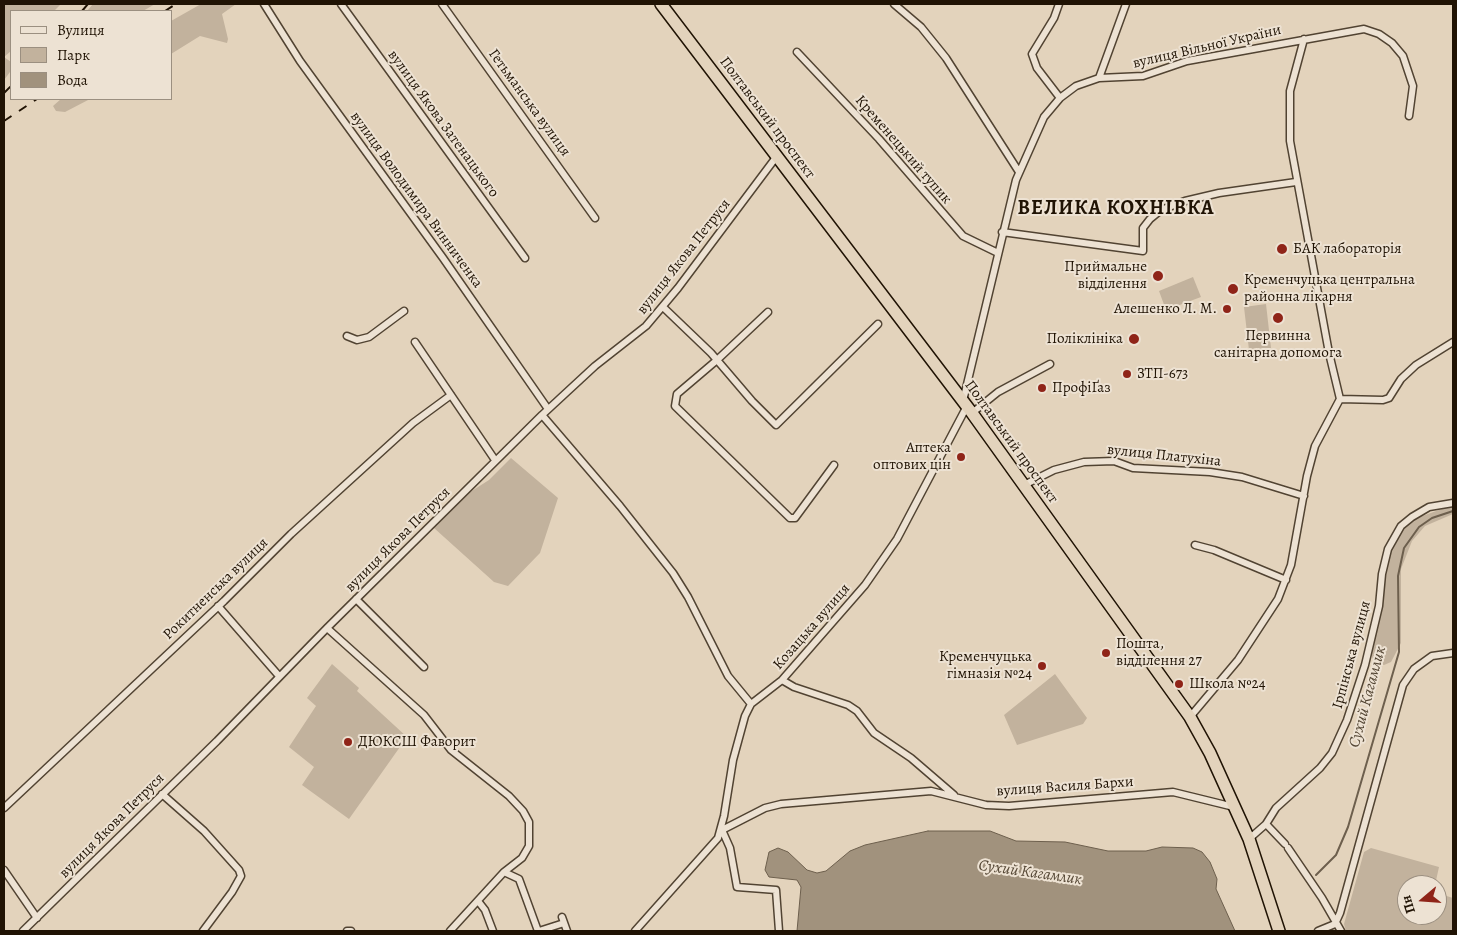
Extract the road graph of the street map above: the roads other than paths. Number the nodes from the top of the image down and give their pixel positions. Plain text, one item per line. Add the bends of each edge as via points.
1 (264, 4) edge
2 (341, 4) edge
3 (442, 4) edge
4 (894, 4) edge
5 (1126, 4) edge
6 (665, 5) edge
7 (1056, 5) edge
8 (1304, 39) junction
9 (797, 52) dead end
10 (1100, 78) junction
11 (1060, 98) junction
12 (1409, 116) dead end
13 (777, 156) junction
14 (1019, 172) junction
15 (1296, 182) junction
16 (595, 218) dead end
17 (1002, 232) junction
18 (998, 253) junction
19 (525, 258) dead end
20 (663, 307) junction
21 (404, 311) dead end
22 (768, 312) dead end
23 (878, 324) dead end
24 (347, 336) dead end
25 (415, 342) dead end
26 (1453, 342) edge
27 (718, 360) junction
28 (1050, 364) dead end
29 (451, 394) junction
30 (1340, 400) junction
31 (967, 407) junction
32 (548, 409) junction
33 (542, 415) junction
34 (495, 460) junction
35 (834, 465) dead end
36 (1024, 485) junction
37 (1304, 496) junction
38 (1453, 503) edge
39 (1195, 545) dead end
40 (1286, 580) junction
41 (356, 599) junction
42 (218, 606) junction
43 (327, 628) junction
44 (1453, 653) edge
45 (424, 667) dead end
46 (279, 676) junction
47 (782, 680) junction
48 (751, 704) junction
49 (1190, 718) junction
50 (162, 794) junction
51 (954, 796) junction
52 (4, 808) edge
53 (1235, 808) junction
54 (1266, 824) junction
55 (722, 830) junction
56 (1248, 839) junction
57 (4, 870) edge
58 (504, 872) junction
59 (478, 901) junction
60 (37, 918) junction
61 (1335, 924) junction
62 (637, 929) edge
63 (24, 931) edge
64 (203, 931) edge
65 (347, 931) edge
66 (351, 931) edge
67 (450, 931) edge
68 (492, 931) edge
69 (538, 931) edge
70 (568, 931) edge
71 (646, 931) edge
72 (779, 931) edge
73 (1279, 931) edge
74 (1318, 931) edge
75 (1341, 931) edge

1 - 32 street, вулиця Володимира Винниченка via 300,61
2 - 19 street, вулиця Якова Затенацького
3 - 16 street, Гетьманська вулиця
4 - 14 street via 921,27 946,58
5 - 10 street
6 - 13 highway, Полтавський проспект
7 - 11 street via 1054,18 1032,54 1037,68
8 - 10 street, вулиця Вільної України via 1187,61 1143,76
8 - 12 street, вулиця Вільної України via 1364,29 1392,43 1403,56 1414,86
8 - 15 street via 1290,91 1290,141
9 - 18 street, Кременецький тупик via 879,139 962,236
10 - 11 street, вулиця Вільної України via 1076,86
11 - 14 street, вулиця Вільної України via 1044,117
13 - 20 street, вулиця Якова Петруся
13 - 31 highway, Полтавський проспект
14 - 17 street, вулиця Вільної України
15 - 17 street via 1219,193 1161,210 1143,228 1143,251
15 - 30 street
17 - 18 street, вулиця Вільної України
18 - 31 street, вулиця Вільної України
20 - 27 street
20 - 32 street, вулиця Якова Петруся via 646,326
21 - 24 street via 369,337 357,340
22 - 27 street
23 - 27 street via 776,425
25 - 29 street
26 - 30 street via 1416,365 1388,398
27 - 35 street via 677,394 675,406 785,514 796,518
28 - 31 street
29 - 34 street
29 - 42 street, Рокитненська вулиця via 412,423
30 - 37 street via 1315,446
31 - 36 highway, Полтавський проспект
31 - 47 street, Козацька вулиця via 910,517 882,563
32 - 33 street, вулиця Якова Петруся
33 - 34 street, вулиця Якова Петруся
33 - 48 street via 673,573 728,676
34 - 41 street, вулиця Якова Петруся
36 - 37 street, вулиця Платухіна via 1054,470 1084,462 1114,461 1133,468 1242,477
36 - 49 highway, Полтавський проспект
37 - 40 street
38 - 54 street, Ірпінська вулиця via 1429,508 1400,526 1388,549 1375,628 1347,720 1332,752 1320,768 1276,808
39 - 40 street
40 - 49 street via 1278,599 1238,660
41 - 43 street, вулиця Якова Петруся
41 - 45 street
42 - 46 street
42 - 52 street, Рокитненська вулиця
43 - 46 street, вулиця Якова Петруся
43 - 58 street via 424,715 451,750 523,811 529,822 529,846 522,858
44 - 61 street via 1432,656 1414,669 1403,685
46 - 50 street, вулиця Якова Петруся
47 - 48 street, Козацька вулиця
47 - 51 street via 794,688 848,705 857,711 874,733 911,758
48 - 55 street via 732,760
49 - 53 highway, Полтавський проспект
50 - 60 street, вулиця Якова Петруся
50 - 64 street via 204,831 241,876
51 - 53 street, вулиця Василя Бархи via 986,805 1009,806 1173,792
51 - 55 street, вулиця Василя Бархи via 931,791 800,801 765,808
53 - 56 highway, Полтавський проспект
54 - 56 street, Ірпінська вулиця
54 - 61 street via 1286,846 1322,898
55 - 62 street
55 - 72 street via 730,848 737,887 776,890
56 - 73 highway, Полтавський проспект
57 - 60 street
58 - 59 street
58 - 69 street via 519,879
59 - 67 street
59 - 68 street via 485,910
60 - 63 street, вулиця Якова Петруся
61 - 74 street
61 - 75 street
62 - 71 street
65 - 66 street
69 - 70 street via 564,920

